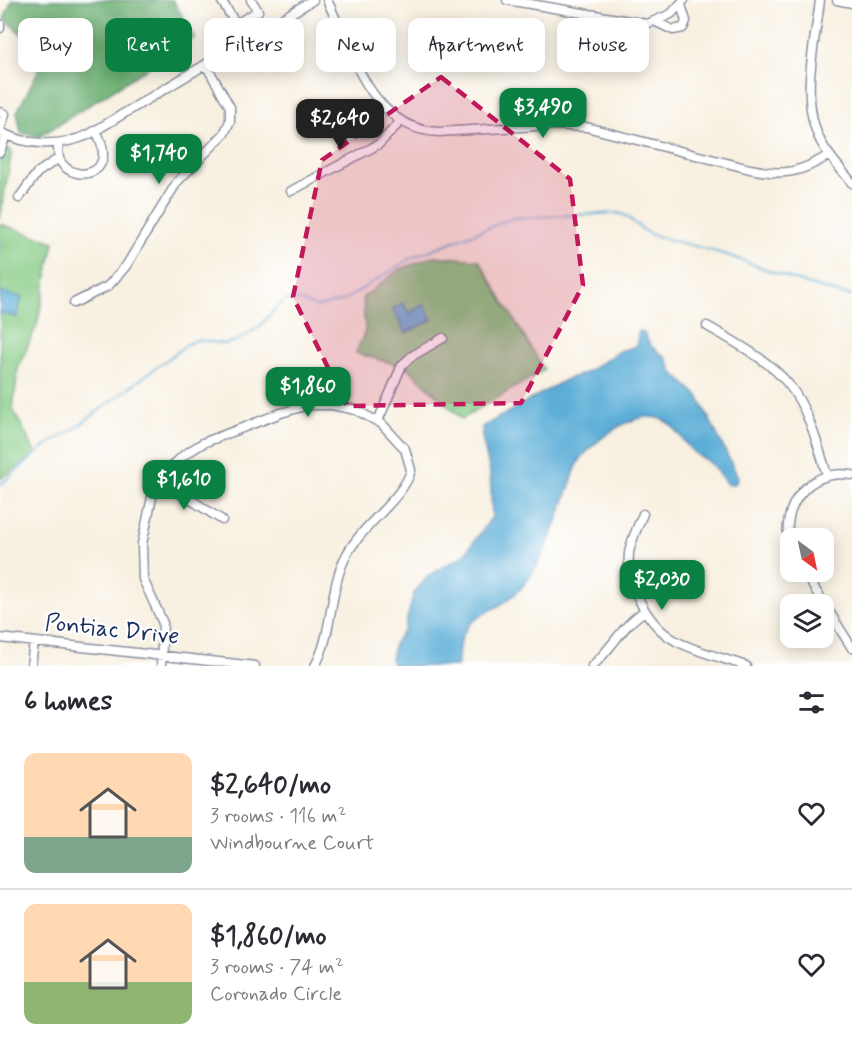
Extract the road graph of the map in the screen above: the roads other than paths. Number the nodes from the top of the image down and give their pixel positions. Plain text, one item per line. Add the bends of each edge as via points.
1 (221, 0) edge
2 (251, 0) edge
3 (313, 0) edge
4 (327, 0) edge
5 (507, 0) edge
6 (820, 0) edge
7 (837, 0) edge
8 (682, 3) edge
9 (852, 3) edge
10 (283, 18) edge
11 (656, 22) junction
12 (204, 65) edge
13 (210, 72) edge
14 (0, 112) edge
15 (400, 122) junction
16 (96, 131) junction
17 (2, 132) edge
18 (58, 143) junction
19 (0, 152) edge
20 (829, 155) junction
21 (59, 158) junction
22 (852, 183) edge
23 (291, 191) dead end
24 (19, 198) dead end
25 (74, 303) dead end
26 (707, 326) dead end
27 (443, 338) dead end
28 (378, 421) junction
29 (827, 475) junction
30 (852, 475) edge
31 (162, 481) junction
32 (643, 513) dead end
33 (222, 520) dead end
34 (786, 528) edge
35 (810, 582) edge
36 (645, 611) junction
37 (0, 638) edge
38 (34, 642) junction
39 (852, 648) edge
40 (162, 654) junction
41 (31, 666) edge
42 (161, 666) edge
43 (255, 666) edge
44 (315, 666) edge
45 (592, 666) edge
46 (746, 666) edge

1 - 2 street via 236,24 258,11
3 - 10 street
4 - 15 street via 376,99
5 - 11 street via 639,23
6 - 20 street via 810,104 813,124
7 - 9 street
8 - 11 street
8 - 11 street via 686,21 683,28 673,30
12 - 16 street
13 - 25 street via 230,107 230,121 224,134 177,182 120,273 95,295
14 - 17 street via 5,114
15 - 20 street via 428,132 553,125 586,127 777,174 803,170
15 - 23 street via 379,144
16 - 18 street
16 - 21 street via 105,154 92,172 75,172
17 - 18 street via 26,141
17 - 19 street
18 - 21 street
20 - 22 street
21 - 24 street via 38,173
26 - 29 street via 767,361 787,380 809,417
27 - 28 street via 402,365
28 - 31 street via 356,410 332,405 297,408 203,443 184,455
28 - 44 street via 405,448 411,470 402,489 356,537 342,563
29 - 30 street
29 - 34 street via 806,487 795,500
31 - 33 street
31 - 40 street via 148,508 141,562 146,587 163,623
32 - 36 street via 629,552 629,566
35 - 39 street
36 - 45 street via 626,626
36 - 46 street via 674,640
37 - 38 street, Pontiac Drive
38 - 40 street, Pontiac Drive
38 - 41 street
40 - 42 street
40 - 43 street, Pontiac Drive

